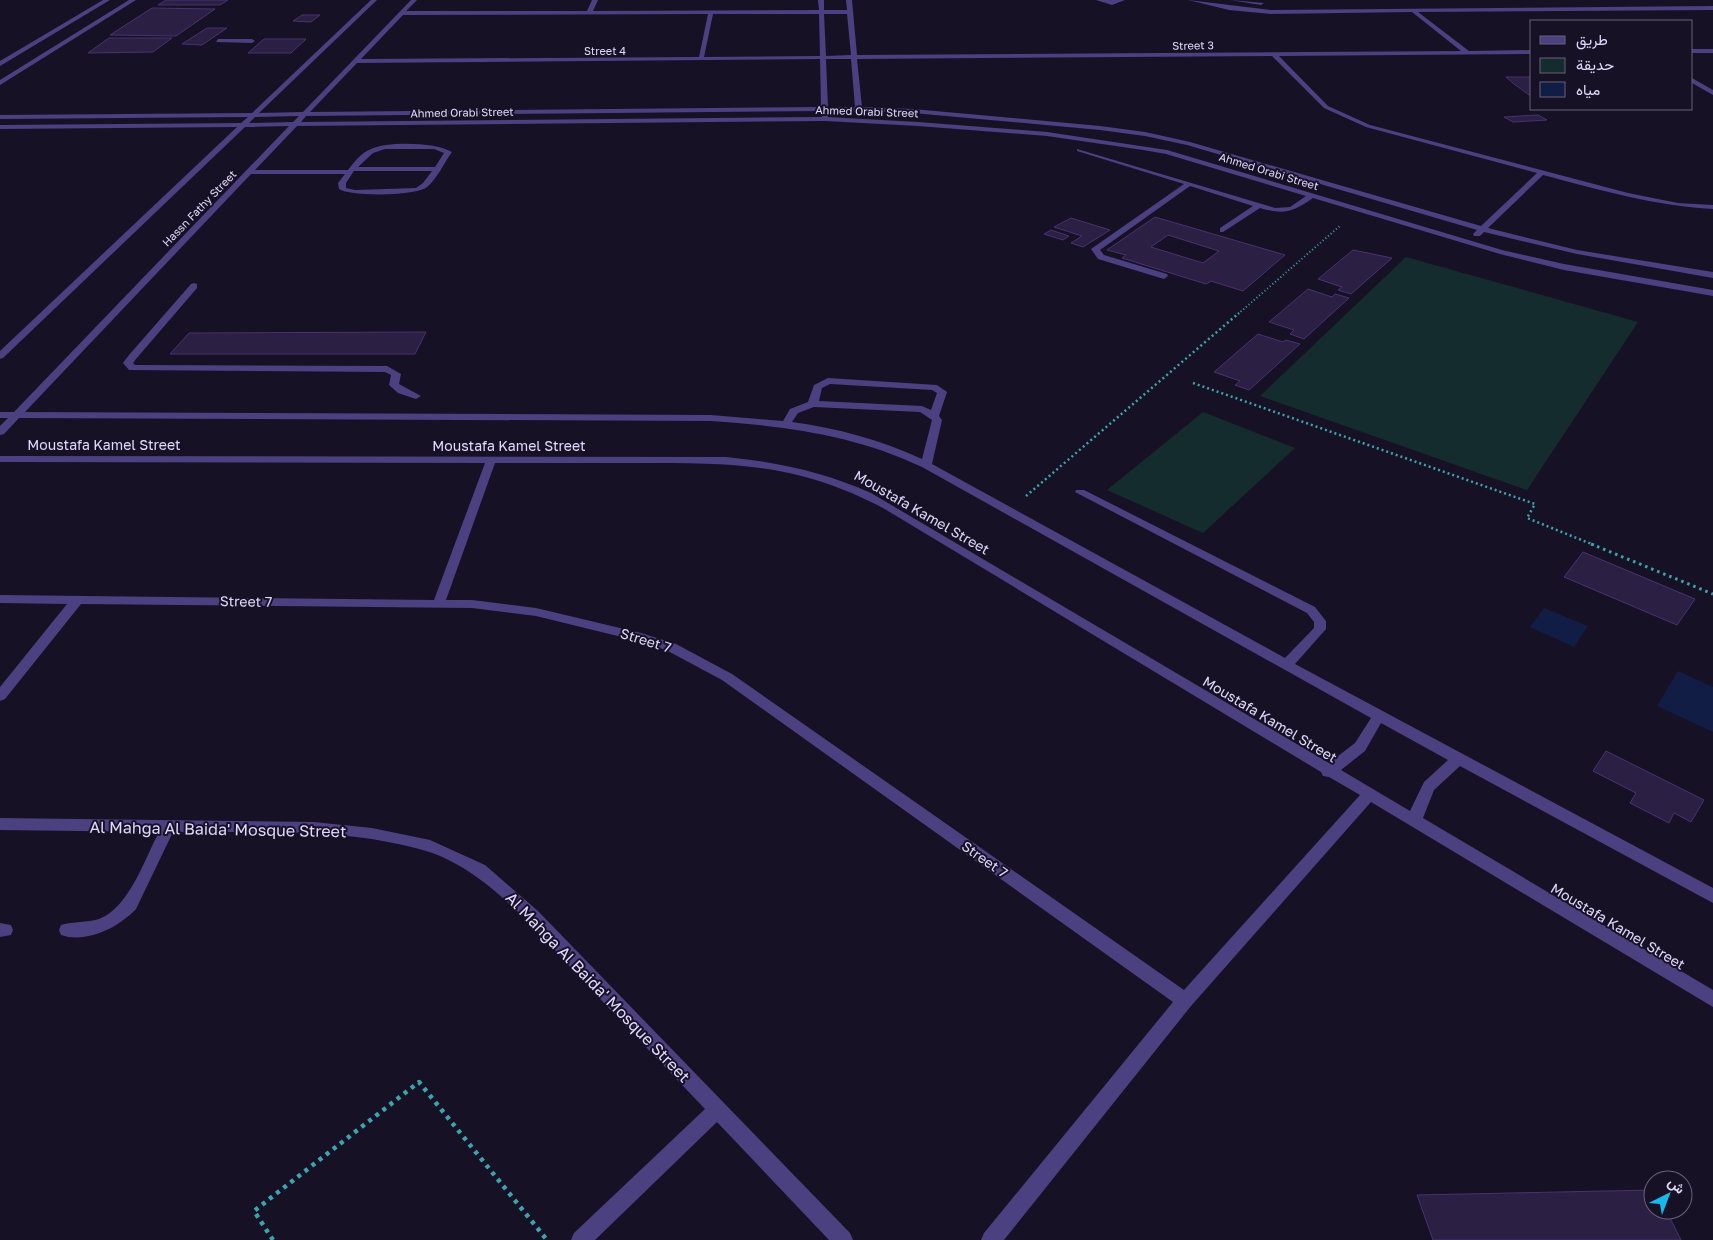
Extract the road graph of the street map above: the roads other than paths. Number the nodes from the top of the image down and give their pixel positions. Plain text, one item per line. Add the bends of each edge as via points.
1 (107, 0) edge
2 (133, 0) edge
3 (374, 0) edge
4 (414, 0) edge
5 (595, 0) edge
6 (821, 0) edge
7 (849, 0) edge
8 (1098, 0) edge
9 (1122, 0) edge
10 (1191, 0) edge
11 (1233, 0) edge
12 (1552, 1) edge
13 (1579, 1) edge
14 (1402, 2) dead end
15 (1271, 3) dead end
16 (1713, 8) edge
17 (1565, 9) junction
18 (1593, 9) junction
19 (1413, 10) junction
20 (711, 12) junction
21 (821, 12) junction
22 (850, 12) junction
23 (401, 13) junction
24 (589, 13) junction
25 (218, 41) dead end
26 (252, 41) dead end
27 (1693, 51) edge
28 (1713, 51) edge
29 (1530, 52) edge
30 (1468, 53) junction
31 (1274, 54) junction
32 (701, 59) junction
33 (823, 59) junction
34 (854, 59) junction
35 (356, 61) junction
36 (0, 64) edge
37 (1693, 75) edge
38 (1693, 81) edge
39 (0, 83) edge
40 (1713, 86) edge
41 (1713, 92) edge
42 (824, 109) junction
43 (859, 109) junction
44 (254, 114) junction
45 (305, 114) junction
46 (0, 117) edge
47 (825, 119) junction
48 (860, 120) junction
49 (242, 125) junction
50 (294, 125) junction
51 (0, 127) edge
52 (1079, 150) dead end
53 (252, 169) junction
54 (352, 169) junction
55 (437, 169) junction
56 (1541, 173) junction
57 (1189, 184) junction
58 (1312, 196) junction
59 (1259, 205) junction
60 (1713, 208) edge
61 (1482, 229) junction
62 (1223, 230) dead end
63 (1468, 243) junction
64 (1713, 275) edge
65 (1164, 276) dead end
66 (194, 286) dead end
67 (1713, 293) edge
68 (0, 356) edge
69 (416, 396) dead end
70 (813, 404) junction
71 (0, 415) edge
72 (16, 415) junction
73 (934, 416) junction
74 (786, 424) junction
75 (0, 432) edge
76 (0, 459) edge
77 (491, 460) junction
78 (926, 465) junction
79 (1080, 492) dead end
80 (0, 599) edge
81 (77, 600) junction
82 (439, 603) junction
83 (1286, 665) junction
84 (0, 696) edge
85 (1379, 716) junction
86 (1459, 759) junction
87 (1328, 772) junction
88 (1369, 795) junction
89 (1414, 822) junction
90 (0, 825) edge
91 (169, 826) junction
92 (1713, 896) edge
93 (67, 930) dead end
94 (1713, 999) edge
95 (1186, 1001) junction
96 (717, 1110) junction
97 (581, 1240) edge
98 (843, 1240) edge
99 (991, 1240) edge

1 - 36 street
2 - 39 street
3 - 44 street
4 - 23 street, Hassn Fathy Street
5 - 24 street
6 - 21 street
7 - 22 street
8 - 9 street via 1112,3
10 - 19 street via 1257,11
11 - 15 street
12 - 17 street
13 - 18 street
14 - 19 street
16 - 18 street
17 - 18 street
17 - 19 street
19 - 30 street
20 - 21 street
20 - 24 street
20 - 32 street
21 - 22 street
21 - 33 street
22 - 34 street
23 - 24 street
23 - 35 street, Hassn Fathy Street
25 - 26 street
27 - 28 street
29 - 30 street, Street 3
30 - 31 street, Street 3
31 - 34 street, Street 3
31 - 56 street via 1318,100 1352,120
32 - 33 street, Street 4
32 - 35 street, Street 4
33 - 34 street, Street 4
33 - 42 street
34 - 43 street
35 - 45 street, Hassn Fathy Street
37 - 40 street
38 - 41 street
42 - 43 street, Ahmed Orabi Street
42 - 45 street, Ahmed Orabi Street
42 - 47 street
43 - 48 street
43 - 61 street, Ahmed Orabi Street via 913,111 1152,135
44 - 45 street, Ahmed Orabi Street
44 - 46 street, Ahmed Orabi Street
44 - 49 street
45 - 50 street, Hassn Fathy Street
47 - 48 street, Ahmed Orabi Street
47 - 50 street, Ahmed Orabi Street
48 - 58 street, Ahmed Orabi Street via 1120,143 1190,158
49 - 50 street, Ahmed Orabi Street
49 - 51 street, Ahmed Orabi Street
49 - 68 street
50 - 53 street, Hassn Fathy Street
52 - 57 street
53 - 54 street
53 - 72 street, Hassn Fathy Street
54 - 55 street
54 - 55 street via 367,151 378,147 435,147 448,152
54 - 55 street via 341,186 347,191 404,192 423,188
56 - 60 street via 1652,201
56 - 61 street
57 - 59 street
57 - 65 street via 1095,249 1100,257
58 - 59 street via 1292,209 1275,210
58 - 63 street, Ahmed Orabi Street
59 - 62 street
61 - 63 street
61 - 64 street, Ahmed Orabi Street via 1577,252
63 - 67 street, Ahmed Orabi Street via 1564,267
66 - 69 street via 132,357 128,364 132,368 387,368 396,374 394,385 397,388
70 - 73 street via 922,409
70 - 73 street via 818,386 828,382 934,387 942,392
70 - 74 street via 794,411
71 - 72 street, Moustafa Kamel Street
72 - 74 street, Moustafa Kamel Street via 711,418
72 - 75 street, Hassn Fathy Street
73 - 78 street via 936,425
74 - 78 street, Moustafa Kamel Street via 870,442
76 - 77 street, Moustafa Kamel Street
77 - 82 street
77 - 87 street, Moustafa Kamel Street via 726,460 797,469 829,478 887,506
78 - 83 street, Moustafa Kamel Street
79 - 83 street via 1311,610 1320,621 1320,629
80 - 81 street, Street 7
81 - 82 street, Street 7
81 - 84 street
82 - 95 street, Street 7 via 536,612 640,637 700,660
83 - 85 street, Moustafa Kamel Street
85 - 86 street, Moustafa Kamel Street
85 - 87 street via 1360,747
86 - 89 street via 1428,785
86 - 92 street, Moustafa Kamel Street
87 - 88 street, Moustafa Kamel Street
88 - 89 street, Moustafa Kamel Street
88 - 95 street
89 - 94 street, Moustafa Kamel Street
90 - 91 street, Al Mahga Al Baida' Mosque Street
91 - 93 street via 130,904 122,913 102,926
91 - 96 street, Al Mahga Al Baida' Mosque Street via 314,828 372,834 430,846 480,870 532,916
95 - 99 street
96 - 97 street
96 - 98 street, Al Mahga Al Baida' Mosque Street

